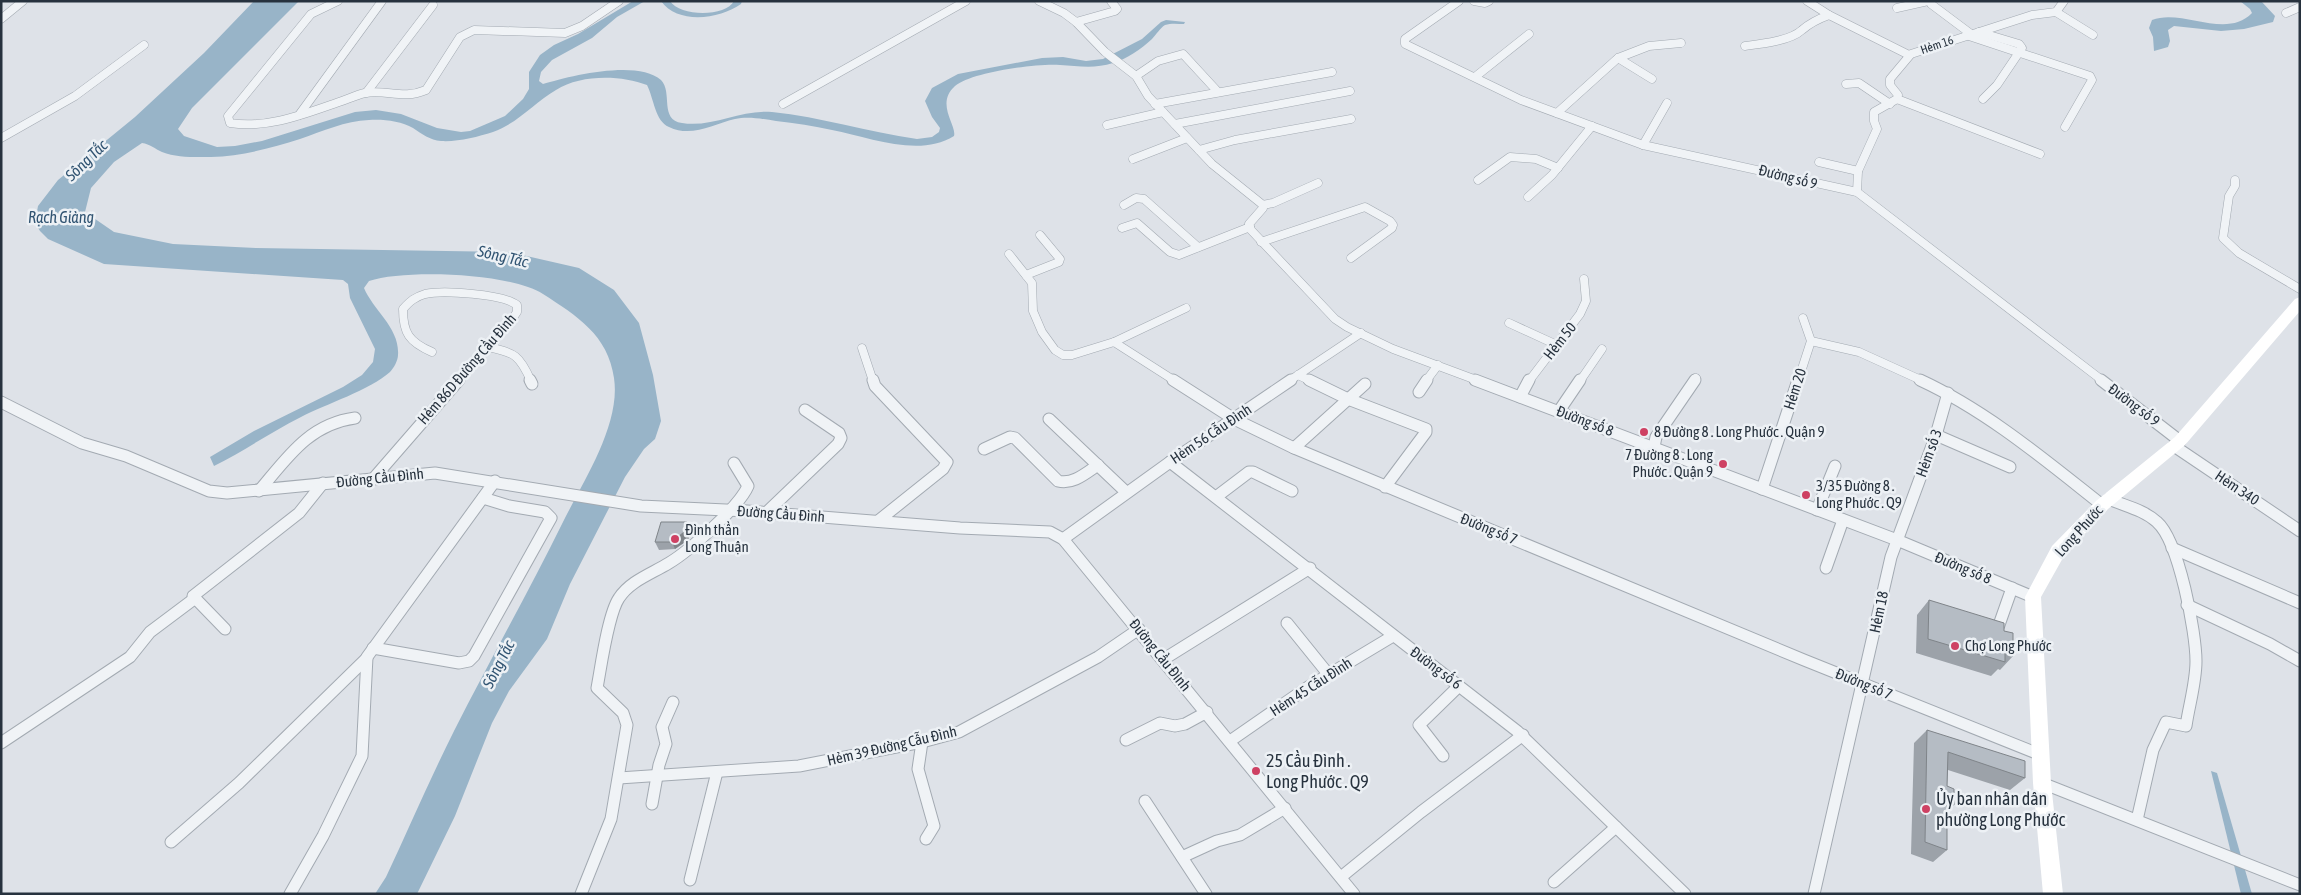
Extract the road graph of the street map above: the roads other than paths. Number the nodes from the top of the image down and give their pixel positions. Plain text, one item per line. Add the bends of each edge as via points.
1 (23, 1) edge
2 (338, 1) edge
3 (382, 1) edge
4 (619, 1) edge
5 (966, 1) edge
6 (1040, 1) edge
7 (1111, 1) edge
8 (1458, 1) edge
9 (1474, 1) edge
10 (1489, 1) edge
11 (1807, 1) edge
12 (1929, 1) edge
13 (2064, 1) edge
14 (433, 5) dead end
15 (2300, 7) edge
16 (1897, 8) dead end
17 (2056, 12) junction
18 (2286, 13) dead end
19 (1829, 15) junction
20 (1, 19) edge
21 (1076, 22) junction
22 (1529, 34) dead end
23 (1972, 34) junction
24 (2093, 35) dead end
25 (1681, 42) dead end
26 (144, 45) dead end
27 (1745, 46) dead end
28 (2019, 54) junction
29 (1909, 55) junction
30 (1618, 58) junction
31 (1332, 72) dead end
32 (1134, 74) junction
33 (1475, 77) junction
34 (1652, 78) dead end
35 (1846, 84) dead end
36 (1350, 91) dead end
37 (1218, 92) junction
38 (366, 93) junction
39 (1898, 99) junction
40 (1983, 99) dead end
41 (1667, 103) dead end
42 (783, 104) dead end
43 (1155, 104) junction
44 (1890, 104) junction
45 (1163, 112) junction
46 (1558, 113) junction
47 (300, 115) junction
48 (1350, 119) dead end
49 (1174, 124) junction
50 (1107, 125) dead end
51 (1592, 126) junction
52 (2065, 127) dead end
53 (1, 138) edge
54 (1187, 138) junction
55 (1643, 145) junction
56 (1199, 150) junction
57 (2040, 154) dead end
58 (1133, 159) dead end
59 (1819, 162) dead end
60 (1558, 168) junction
61 (1858, 171) junction
62 (1478, 180) dead end
63 (2235, 180) dead end
64 (1318, 183) dead end
65 (1857, 192) junction
66 (1528, 197) dead end
67 (1124, 205) dead end
68 (1263, 205) junction
69 (1250, 227) junction
70 (1122, 228) dead end
71 (1040, 235) dead end
72 (1261, 242) junction
73 (1198, 248) junction
74 (1009, 254) dead end
75 (1351, 258) dead end
76 (1026, 275) junction
77 (1584, 279) dead end
78 (2300, 289) edge
79 (2300, 302) edge
80 (1186, 308) dead end
81 (1803, 318) dead end
82 (1509, 324) dead end
83 (1361, 333) junction
84 (1811, 341) junction
85 (1114, 342) junction
86 (1557, 345) junction
87 (487, 347) junction
88 (862, 348) dead end
89 (1602, 349) dead end
90 (432, 352) dead end
91 (1438, 365) junction
92 (1298, 375) junction
93 (1696, 378) dead end
94 (532, 384) dead end
95 (1365, 384) dead end
96 (1419, 392) dead end
97 (1948, 393) junction
98 (1520, 397) junction
99 (1348, 399) junction
100 (1, 402) edge
101 (805, 410) dead end
102 (1559, 411) junction
103 (355, 418) dead end
104 (1234, 418) junction
105 (1049, 419) dead end
106 (1936, 435) junction
107 (2177, 443) junction
108 (1654, 447) junction
109 (1294, 448) junction
110 (984, 449) dead end
111 (1170, 462) junction
112 (734, 463) dead end
113 (1098, 465) junction
114 (1835, 466) dead end
115 (2010, 467) dead end
116 (372, 479) junction
117 (495, 481) junction
118 (323, 483) junction
119 (1385, 487) junction
120 (1762, 489) junction
121 (259, 491) junction
122 (1292, 491) dead end
123 (1126, 492) junction
124 (1216, 497) junction
125 (483, 498) junction
126 (2106, 502) junction
127 (731, 510) junction
128 (1817, 510) junction
129 (767, 512) junction
130 (1843, 520) junction
131 (878, 521) junction
132 (2300, 531) edge
133 (1063, 539) junction
134 (1896, 540) junction
135 (2172, 548) junction
136 (1310, 568) junction
137 (1826, 568) dead end
138 (2012, 588) junction
139 (2033, 597) junction
140 (194, 599) junction
141 (2300, 603) edge
142 (2188, 605) junction
143 (1287, 623) dead end
144 (1979, 626) edge
145 (225, 629) dead end
146 (1139, 629) junction
147 (1393, 636) junction
148 (370, 652) junction
149 (1164, 659) junction
150 (2300, 661) edge
151 (1329, 675) junction
152 (1863, 684) junction
153 (1459, 686) junction
154 (674, 702) dead end
155 (1207, 712) junction
156 (1523, 735) junction
157 (1126, 740) dead end
158 (1230, 741) junction
159 (922, 742) junction
160 (1, 743) edge
161 (2041, 754) junction
162 (1443, 756) dead end
163 (717, 772) junction
164 (657, 776) junction
165 (619, 778) junction
166 (2042, 783) junction
167 (1145, 801) dead end
168 (652, 804) dead end
169 (1285, 808) junction
170 (2136, 820) junction
171 (1616, 827) junction
172 (926, 839) dead end
173 (171, 842) dead end
174 (1182, 857) junction
175 (1341, 877) junction
176 (690, 880) dead end
177 (1554, 882) dead end
178 (2300, 885) edge
179 (290, 894) edge
180 (581, 894) edge
181 (1206, 894) edge
182 (1354, 894) edge
183 (1684, 894) edge
184 (1814, 894) edge
185 (2053, 894) edge

1 - 20 street
2 - 47 street via 311,14 228,116 230,123 242,125 274,123
3 - 47 street
4 - 38 street via 582,26 565,33 467,32 460,37 426,90 408,96
5 - 42 street
6 - 21 street
7 - 21 street via 1117,9 1115,11
8 - 33 street, Đường số 9 via 1405,39 1405,44
9 - 10 street
11 - 19 street
12 - 16 street
12 - 23 street
13 - 17 street
14 - 38 street
15 - 18 street
17 - 23 street, Hẻm 16
17 - 24 street
19 - 27 street via 1785,38
19 - 29 street
21 - 32 street via 1105,52
22 - 33 street
23 - 28 street
23 - 28 street via 2019,44 2022,48
23 - 29 street, Hẻm 16
25 - 30 street via 1642,47
26 - 53 street via 93,86
28 - 40 street
28 - 52 street via 2085,73 2092,80
29 - 39 street, Hẻm 16 via 1890,79
30 - 34 street
30 - 46 street
31 - 37 street
32 - 37 street via 1164,59 1184,54
32 - 43 street
33 - 46 street, Đường số 9
35 - 44 street via 1864,85
36 - 49 street
37 - 43 street
38 - 47 street
39 - 44 street
39 - 57 street
41 - 55 street
43 - 45 street
44 - 61 street via 1872,113 1877,129
45 - 49 street
45 - 50 street
46 - 51 street, Đường số 9
48 - 56 street via 1235,140
49 - 54 street
51 - 55 street, Đường số 9
51 - 60 street
54 - 56 street
54 - 58 street
55 - 65 street, Đường số 9
56 - 68 street
59 - 61 street
60 - 62 street via 1536,159 1510,157
60 - 66 street
61 - 65 street
63 - 78 street via 2229,196 2223,238 2239,253
64 - 68 street
65 - 107 street, Đường số 9
67 - 73 street via 1136,198 1144,199
68 - 69 street
69 - 72 street, Đường số 8
69 - 73 street
70 - 73 street via 1140,224 1173,254
71 - 76 street via 1060,259 1059,262
72 - 75 street via 1365,207 1390,221 1392,228
72 - 83 street, Đường số 8 via 1335,318
74 - 76 street
76 - 85 street via 1034,287 1032,308 1041,330 1060,354 1074,355
77 - 86 street, Hẻm 50 via 1586,301
79 - 107 street, Long Phước
80 - 85 street
81 - 84 street
82 - 86 street
83 - 91 street, Đường số 8
83 - 92 street, Hẻm 56 Cẫu Đình
84 - 97 street via 1859,352
84 - 120 street, Hẻm 20
85 - 104 street, Đường số 7
86 - 98 street, Hẻm 50
87 - 90 street, Hẻm 86D Đường Cầu Đình via 510,322 517,312 517,305 481,295 428,293 412,298 403,306 400,315 412,340
87 - 94 street via 518,356
87 - 116 street, Hẻm 86D Đường Cầu Đình
88 - 131 street via 875,386 947,462 943,469
89 - 102 street
91 - 96 street
91 - 98 street, Đường số 8
92 - 99 street
92 - 104 street, Hẻm 56 Cẫu Đình
93 - 108 street via 1656,437
95 - 99 street
97 - 106 street, Hẻm số 3
97 - 126 street
98 - 102 street, Đường số 8
99 - 109 street
99 - 119 street via 1426,429
100 - 121 street, Đường Cầu Đình via 82,442 136,460 209,491
101 - 129 street via 839,433 841,438
102 - 108 street, Đường số 8
103 - 121 street via 336,421 313,434
104 - 109 street, Đường số 7
104 - 111 street, Hẻm 56 Cẫu Đình
105 - 113 street
106 - 115 street
106 - 134 street, Hẻm số 3
107 - 126 street, Long Phước
107 - 132 street, Hẻm 340
108 - 120 street, Đường số 8
109 - 119 street, Đường số 7
110 - 113 street via 1010,437 1015,438 1063,483
111 - 123 street, Hẻm 56 Cẫu Đình
111 - 124 street, Đường số 6
112 - 127 street via 749,490
113 - 123 street
114 - 128 street
116 - 117 street, Đường Cầu Đình via 430,472
116 - 118 street, Đường Cầu Đình
117 - 125 street
117 - 127 street, Đường Cầu Đình via 641,506
118 - 121 street, Đường Cầu Đình
118 - 140 street via 299,513 196,592
119 - 152 street, Đường số 7
120 - 128 street, Đường số 8
122 - 124 street via 1248,472
123 - 133 street, Hẻm 56 Cẫu Đình
124 - 136 street, Đường số 6
125 - 148 street
125 - 148 street via 545,512 551,518 474,656 460,663
126 - 135 street via 2157,523
126 - 139 street, Long Phước via 2058,550
127 - 129 street, Đường Cầu Đình
127 - 165 street via 677,558 626,589 616,601 597,688 622,713 627,724
128 - 130 street, Đường số 8
129 - 131 street, Đường Cầu Đình
130 - 134 street, Đường số 8
130 - 137 street
131 - 133 street, Đường Cầu Đình via 1050,532
133 - 146 street, Đường Cầu Đình
134 - 138 street, Đường số 8
134 - 152 street, Hẻm 18
135 - 141 street
135 - 142 street
136 - 147 street, Đường số 6
136 - 149 street
138 - 139 street, Đường số 8
138 - 144 street via 1999,625 1994,628
139 - 161 street
140 - 145 street
140 - 160 street via 150,632 130,657
142 - 150 street
142 - 170 street via 2196,663 2186,726 2166,722 2152,750
143 - 151 street
146 - 149 street, Đường Cầu Đình
146 - 159 street, Hẻm 39 Đường Cẫu Đình via 1098,657 959,732
147 - 151 street, Hẻm 45 Cẫu Đình
147 - 153 street, Đường số 6
148 - 173 street via 239,783
148 - 179 street via 365,667 362,756
149 - 155 street, Đường Cầu Đình
151 - 158 street, Hẻm 45 Cẫu Đình
152 - 161 street, Đường số 7
152 - 184 street, Hẻm 18
153 - 156 street, Đường số 6
153 - 162 street via 1419,725
154 - 164 street via 662,727 666,744
155 - 157 street via 1184,726 1160,723
155 - 158 street, Đường Cầu Đình
156 - 171 street, Đường số 6
156 - 175 street
158 - 169 street, Đường Cầu Đình
159 - 163 street, Hẻm 39 Đường Cẫu Đình via 813,764
159 - 172 street via 918,769 934,826
161 - 166 street
163 - 164 street, Hẻm 39 Đường Cẫu Đình
163 - 176 street
164 - 165 street, Hẻm 39 Đường Cẫu Đình
164 - 168 street
165 - 180 street via 610,823
166 - 170 street
166 - 185 street
167 - 174 street
169 - 174 street via 1240,835 1217,841
169 - 175 street, Đường Cầu Đình
170 - 178 street
171 - 177 street
171 - 183 street, Đường số 6
174 - 181 street
175 - 182 street, Đường Cầu Đình

